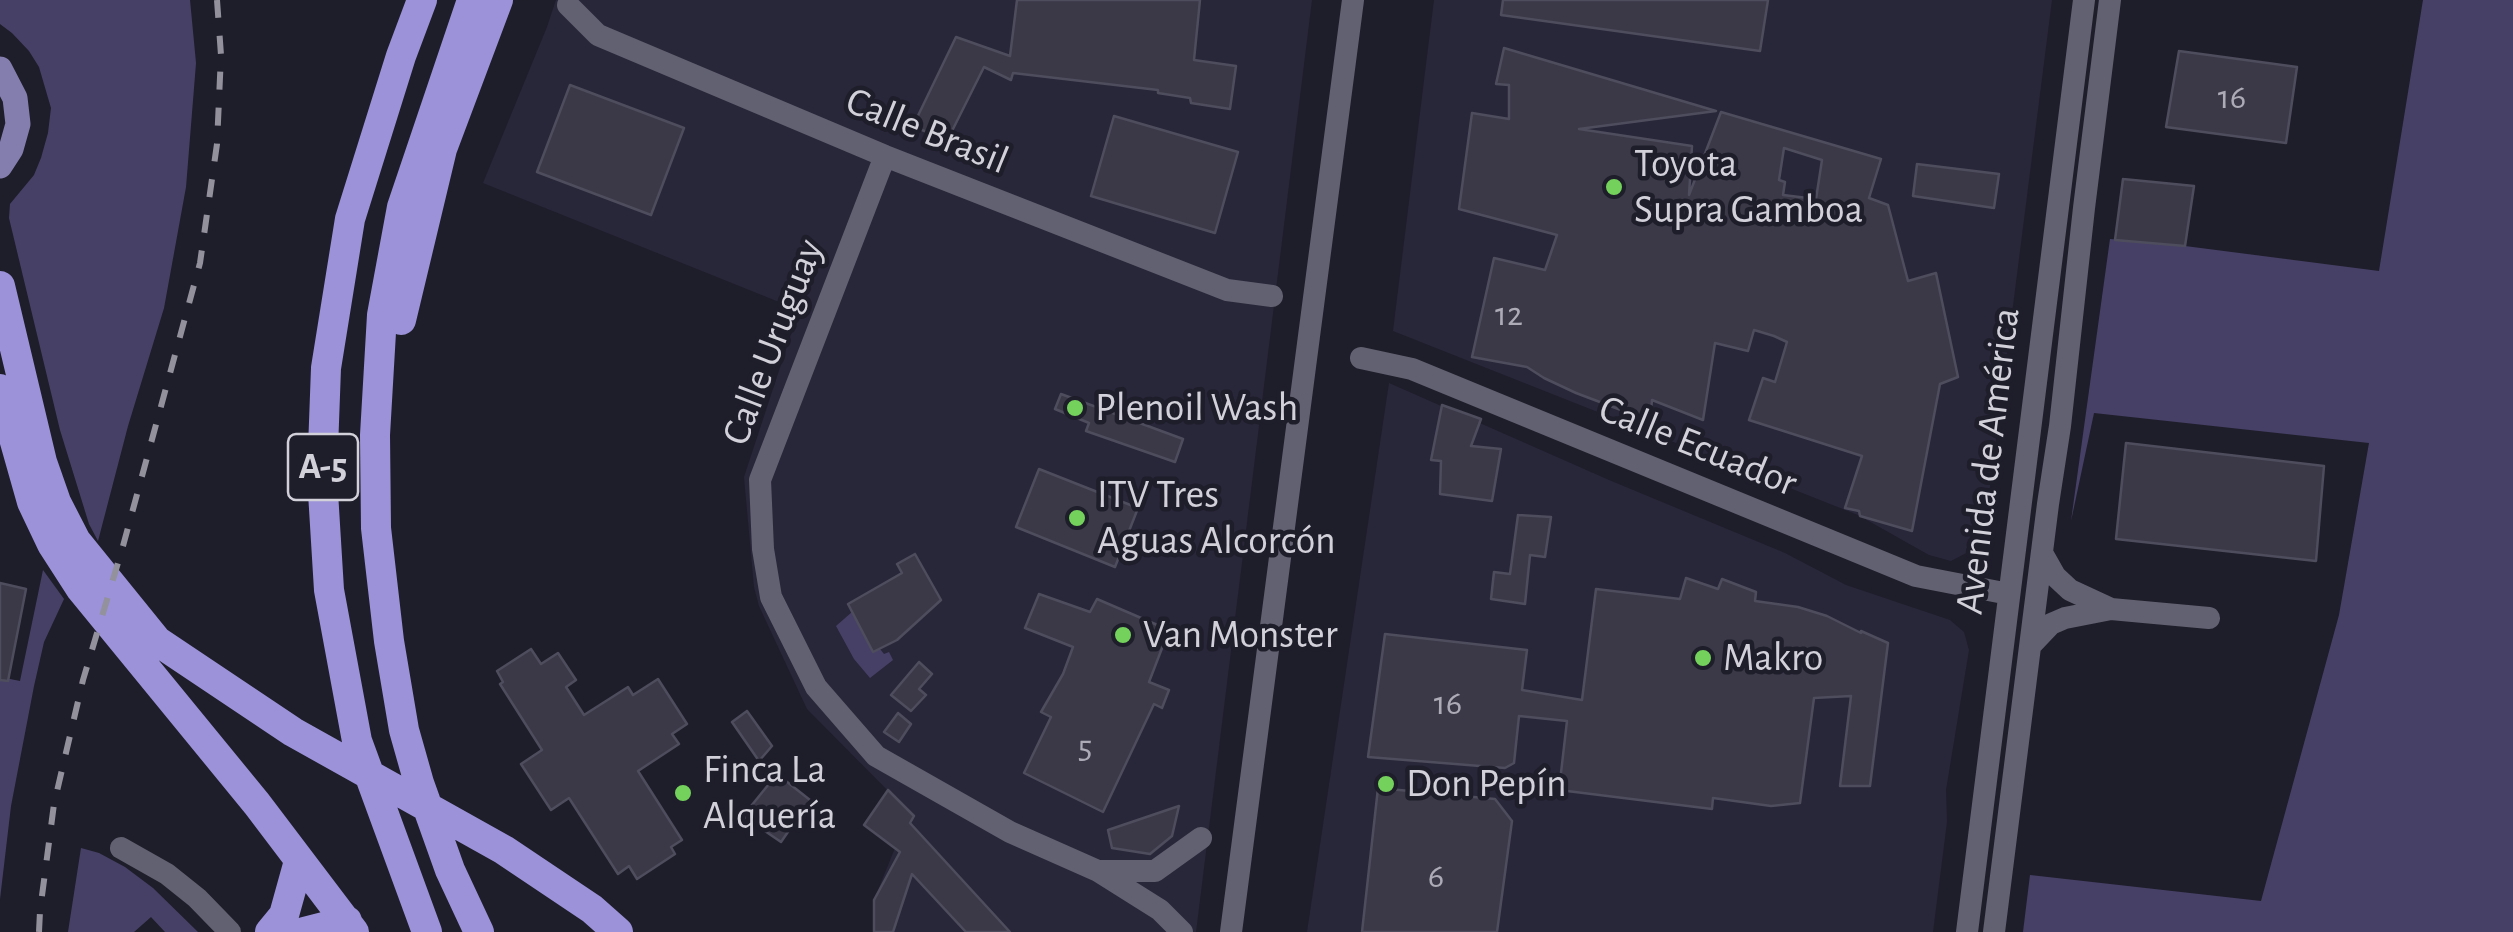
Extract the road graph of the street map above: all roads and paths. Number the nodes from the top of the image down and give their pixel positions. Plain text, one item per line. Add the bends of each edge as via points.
1 (422, 0) edge
2 (472, 0) edge
3 (498, 0) edge
4 (1352, 0) edge
5 (2084, 0) edge
6 (2110, 0) edge
7 (568, 5) dead end
8 (0, 70) edge
9 (885, 156) junction
10 (0, 166) edge
11 (0, 286) edge
12 (1272, 296) dead end
13 (1361, 358) dead end
14 (0, 390) edge
15 (374, 435) junction
16 (2042, 554) junction
17 (2009, 594) junction
18 (2112, 609) junction
19 (2209, 618) dead end
20 (2031, 645) junction
21 (1201, 838) dead end
22 (121, 848) dead end
23 (299, 861) junction
24 (1098, 872) junction
25 (350, 926) edge
26 (230, 932) edge
27 (270, 932) edge
28 (304, 932) edge
29 (427, 932) edge
30 (478, 932) edge
31 (618, 932) edge
32 (1182, 932) edge
33 (1231, 932) edge
34 (1967, 932) edge
35 (1994, 932) edge

1 - 29 highway, A-5 via 350,219 326,368 322,476 329,590 357,742
2 - 15 highway, A-5 via 402,207 382,315
3 - 15 highway via 442,149
4 - 33 street
5 - 17 street, Avenida de América
6 - 16 street, Avenida de América
7 - 9 street, Calle Brasil via 598,35
8 - 10 main road via 15,98 18,124
9 - 12 street, Calle Brasil via 1228,290
9 - 24 street, Calle Uruguay via 760,480 772,597 816,687 876,756 1010,832
11 - 31 highway via 56,502 76,541 157,641 294,732 504,850
13 - 17 street, Calle Ecuador via 1412,369 1916,576
14 - 23 highway via 32,502 52,544
15 - 30 highway, A-5 via 376,528 404,730
16 - 18 street via 2070,590
16 - 20 street, Avenida de América
17 - 34 street, Avenida de América
18 - 19 street
18 - 20 street via 2051,624
20 - 35 street, Avenida de América
21 - 24 street, Calle Uruguay via 1155,870
22 - 26 street via 166,874
23 - 25 highway
23 - 27 highway via 284,915
24 - 32 street, Calle Uruguay via 1160,910
25 - 28 highway

